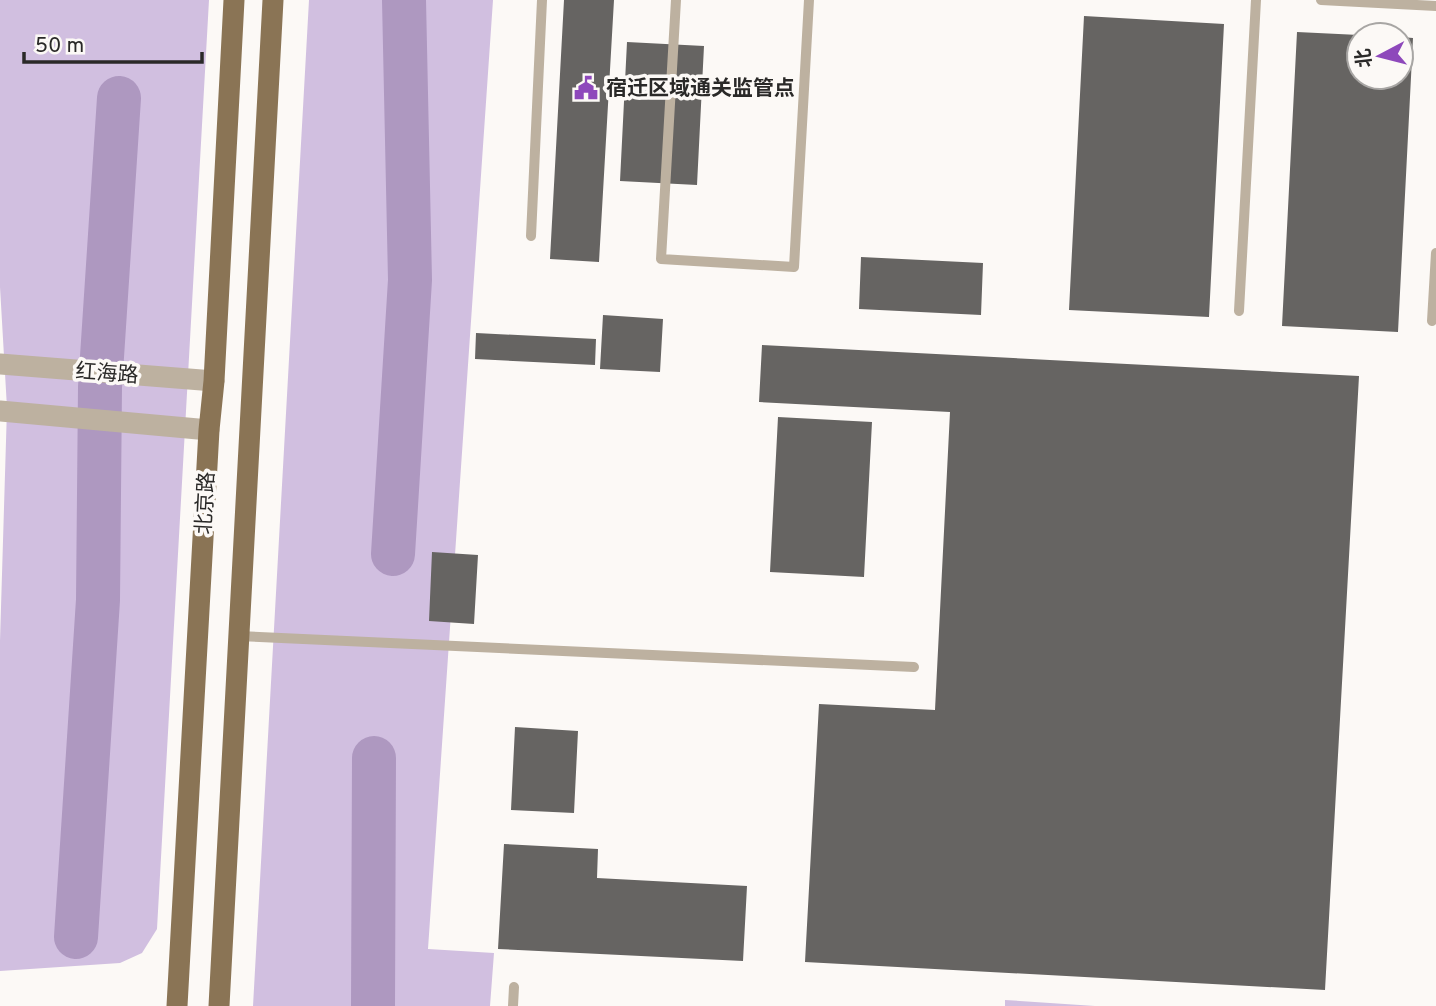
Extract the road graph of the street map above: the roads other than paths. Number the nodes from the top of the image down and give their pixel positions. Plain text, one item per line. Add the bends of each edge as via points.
1 (234, 0) edge
2 (273, 0) edge
3 (542, 0) edge
4 (676, 0) edge
5 (809, 0) edge
6 (1256, 0) edge
7 (1321, 0) edge
8 (1436, 6) edge
9 (531, 236) dead end
10 (1436, 253) edge
11 (1239, 311) dead end
12 (1432, 321) dead end
13 (0, 364) edge
14 (214, 381) junction
15 (0, 411) edge
16 (209, 430) junction
17 (238, 636) junction
18 (914, 667) dead end
19 (514, 988) dead end
20 (177, 1006) edge
21 (219, 1006) edge
22 (513, 1006) edge

1 - 14 main road, 北京路
2 - 17 main road, 北京路
3 - 9 lane
4 - 5 lane via 661,259 794,267
6 - 11 lane
7 - 8 lane
10 - 12 lane
13 - 14 street, 红海路
14 - 16 main road, 北京路
15 - 16 street
16 - 20 main road, 北京路
17 - 18 lane
17 - 21 main road, 北京路
19 - 22 lane

